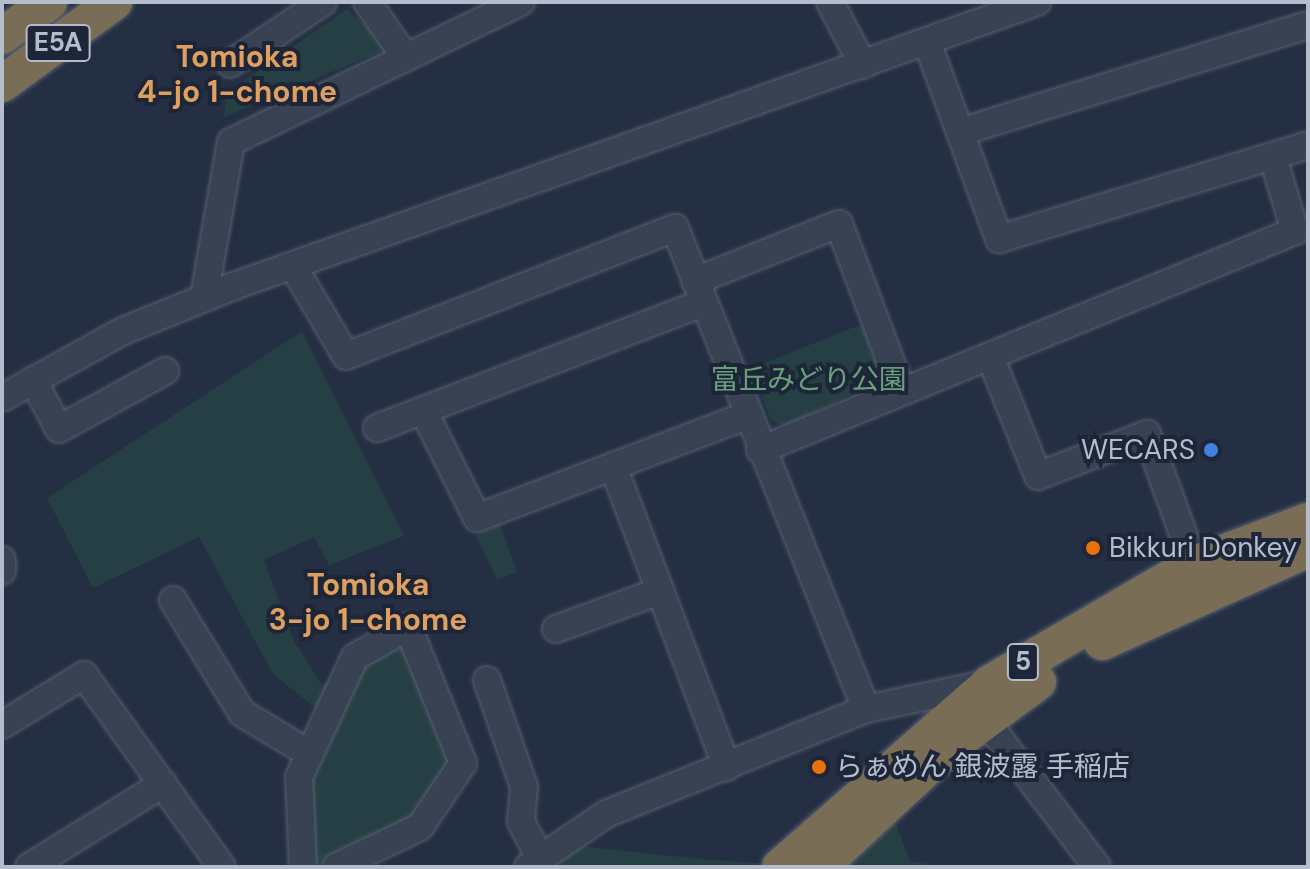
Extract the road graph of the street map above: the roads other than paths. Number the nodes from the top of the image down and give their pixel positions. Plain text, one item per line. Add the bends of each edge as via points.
1 (49, 2) edge
2 (114, 2) edge
3 (323, 2) edge
4 (367, 2) edge
5 (521, 2) edge
6 (830, 2) edge
7 (1021, 5) edge
8 (1308, 25) edge
9 (2, 36) edge
10 (927, 42) junction
11 (406, 58) junction
12 (230, 64) dead end
13 (863, 65) junction
14 (2, 84) edge
15 (960, 132) junction
16 (1308, 145) edge
17 (1273, 157) junction
18 (293, 266) junction
19 (699, 292) junction
20 (204, 298) junction
21 (990, 356) junction
22 (165, 371) dead end
23 (33, 380) junction
24 (902, 392) junction
25 (2, 398) edge
26 (423, 410) junction
27 (746, 416) junction
28 (377, 428) dead end
29 (760, 450) junction
30 (613, 466) junction
31 (1308, 521) edge
32 (1308, 549) edge
33 (2, 560) edge
34 (1194, 564) junction
35 (2, 571) edge
36 (660, 591) junction
37 (173, 600) dead end
38 (556, 629) dead end
39 (487, 680) dead end
40 (981, 700) junction
41 (866, 709) junction
42 (2, 725) edge
43 (313, 749) junction
44 (727, 767) junction
45 (163, 784) junction
46 (534, 862) edge
47 (29, 867) edge
48 (222, 867) edge
49 (303, 867) edge
50 (336, 867) edge
51 (780, 867) edge
52 (820, 867) edge
53 (1097, 867) edge

1 - 9 highway, E5A
2 - 14 highway, E5A
3 - 12 street
4 - 11 street
5 - 11 street
6 - 13 street
7 - 10 street
8 - 15 street
10 - 13 street
10 - 15 street
11 - 20 street via 231,142
13 - 18 street
15 - 17 street via 999,239
16 - 17 street
17 - 21 street via 1295,231
18 - 19 street via 346,356 675,228
18 - 20 street
19 - 24 street via 839,224
19 - 26 street
19 - 27 street
20 - 23 street
21 - 24 street
21 - 34 street via 1038,476 1147,434
22 - 23 street via 59,429
23 - 25 street
24 - 29 street
26 - 28 street
26 - 30 street via 477,518
27 - 29 street
27 - 30 street
29 - 41 street
30 - 36 street
31 - 34 highway, 5
32 - 40 highway, 5 via 1124,628
33 - 35 street
34 - 40 highway, 5
36 - 38 street
36 - 44 street
37 - 43 street via 242,713
39 - 46 street via 524,787 521,822
40 - 41 street
40 - 51 highway, 5
40 - 52 highway, 5
40 - 53 street
41 - 44 street
42 - 45 street via 84,675
43 - 49 street via 299,777
43 - 50 street via 355,657 408,627 463,763 420,827
44 - 46 street via 606,814
45 - 47 street
45 - 48 street

